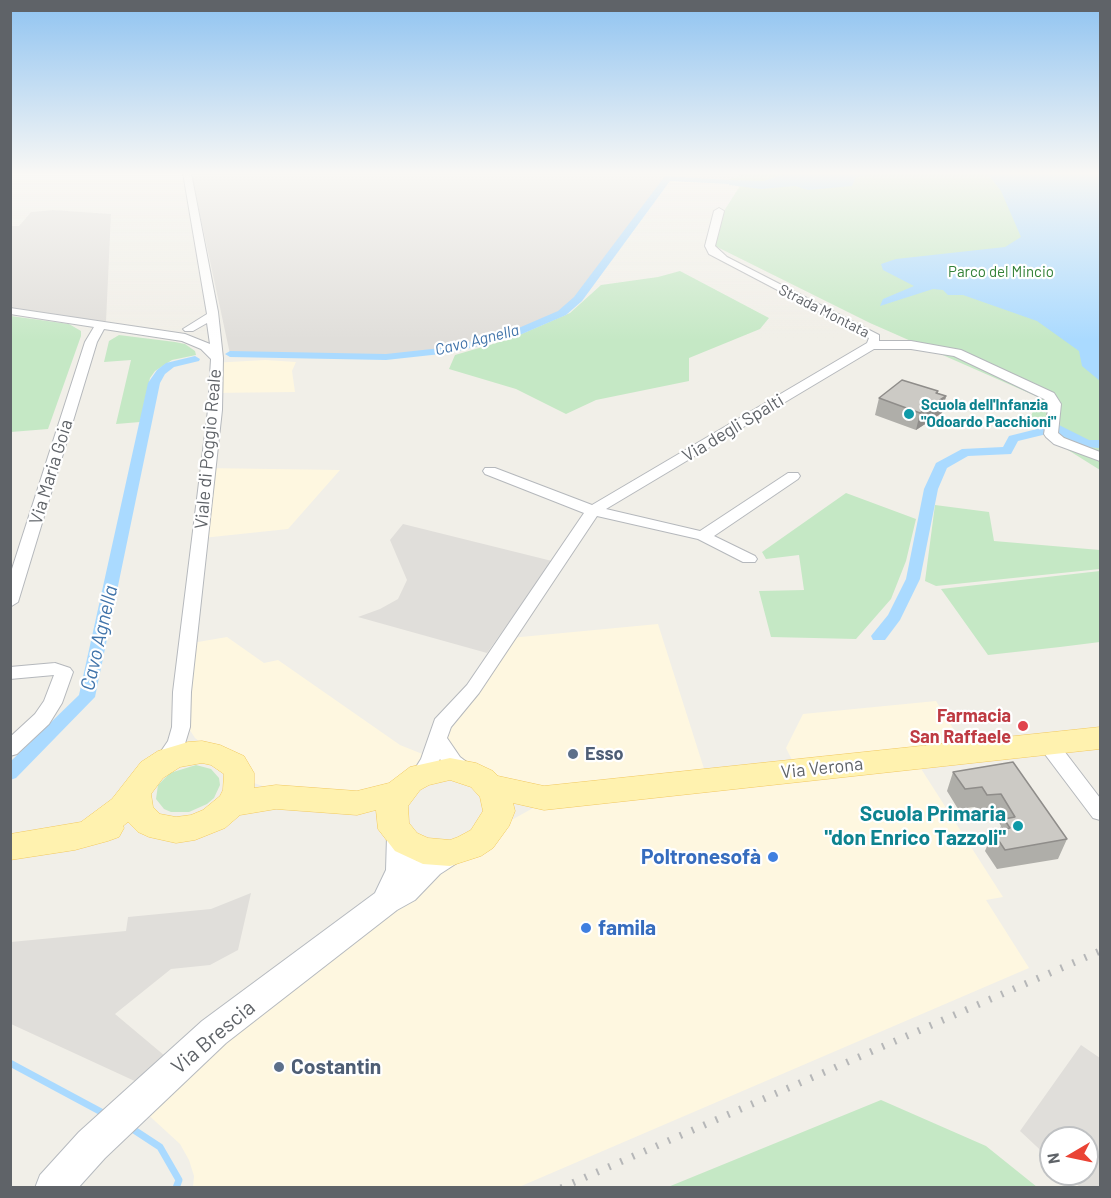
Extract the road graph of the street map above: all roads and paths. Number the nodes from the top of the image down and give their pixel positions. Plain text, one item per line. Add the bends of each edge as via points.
1 (197, 229) edge
2 (714, 229) edge
3 (10, 311) edge
4 (212, 315) junction
5 (101, 324) junction
6 (123, 328) junction
7 (187, 333) junction
8 (214, 333) junction
9 (92, 342) junction
10 (872, 345) junction
11 (217, 358) junction
12 (1101, 457) edge
13 (490, 471) dead end
14 (794, 476) dead end
15 (593, 511) junction
16 (703, 536) junction
17 (749, 559) dead end
18 (11, 599) edge
19 (10, 673) edge
20 (181, 727) junction
21 (1101, 738) edge
22 (437, 740) junction
23 (1048, 744) junction
24 (10, 749) edge
25 (207, 753) junction
26 (164, 763) junction
27 (477, 778) junction
28 (235, 792) junction
29 (135, 795) junction
30 (544, 798) junction
31 (403, 806) junction
32 (1101, 812) edge
33 (149, 823) junction
34 (493, 826) junction
35 (92, 832) junction
36 (10, 847) edge
37 (450, 853) junction
38 (386, 901) junction
39 (53, 1188) edge

1 - 4 street, Viale di Poggio Reale
2 - 10 street, Strada Montata via 710,246 713,252 876,337
3 - 5 street
4 - 7 street
4 - 8 street, Viale di Poggio Reale
5 - 6 street
5 - 9 street, Via Maria Goia
6 - 7 street
6 - 9 street
7 - 8 street
7 - 11 street
8 - 11 street, Viale di Poggio Reale
9 - 18 street, Via Maria Goia
10 - 12 street, Strada Montata via 911,345 957,353 1049,396 1055,404 1052,429 1059,441
10 - 15 street, Via degli Spalti
11 - 20 street, Viale di Poggio Reale via 215,410 183,680
13 - 15 street
14 - 16 street
15 - 16 street
15 - 22 street, Via degli Spalti via 473,689 442,724
16 - 17 street
19 - 24 street via 55,669 64,672 53,703 42,719
20 - 25 street
20 - 26 street, Viale di Poggio Reale
21 - 23 main road, Via Verona
22 - 27 street via 453,762
22 - 31 street, Via degli Spalti
23 - 30 main road, Via Verona
23 - 32 street
25 - 26 main road via 188,753
25 - 28 main road via 233,764
26 - 29 main road via 152,770
27 - 30 main road, Via Verona
27 - 31 main road via 450,769
27 - 34 main road via 497,798 499,811
28 - 31 main road via 357,803 380,812
28 - 33 main road via 214,819 195,827 176,830
29 - 33 main road via 138,812
29 - 35 main road
30 - 34 main road, Via Verona
31 - 37 main road via 406,842 423,851
31 - 38 main road, Via Brescia via 401,870
33 - 35 main road
34 - 37 main road via 482,839
35 - 36 main road
37 - 38 main road, Via Brescia
38 - 39 main road, Via Brescia via 214,1032 92,1145

